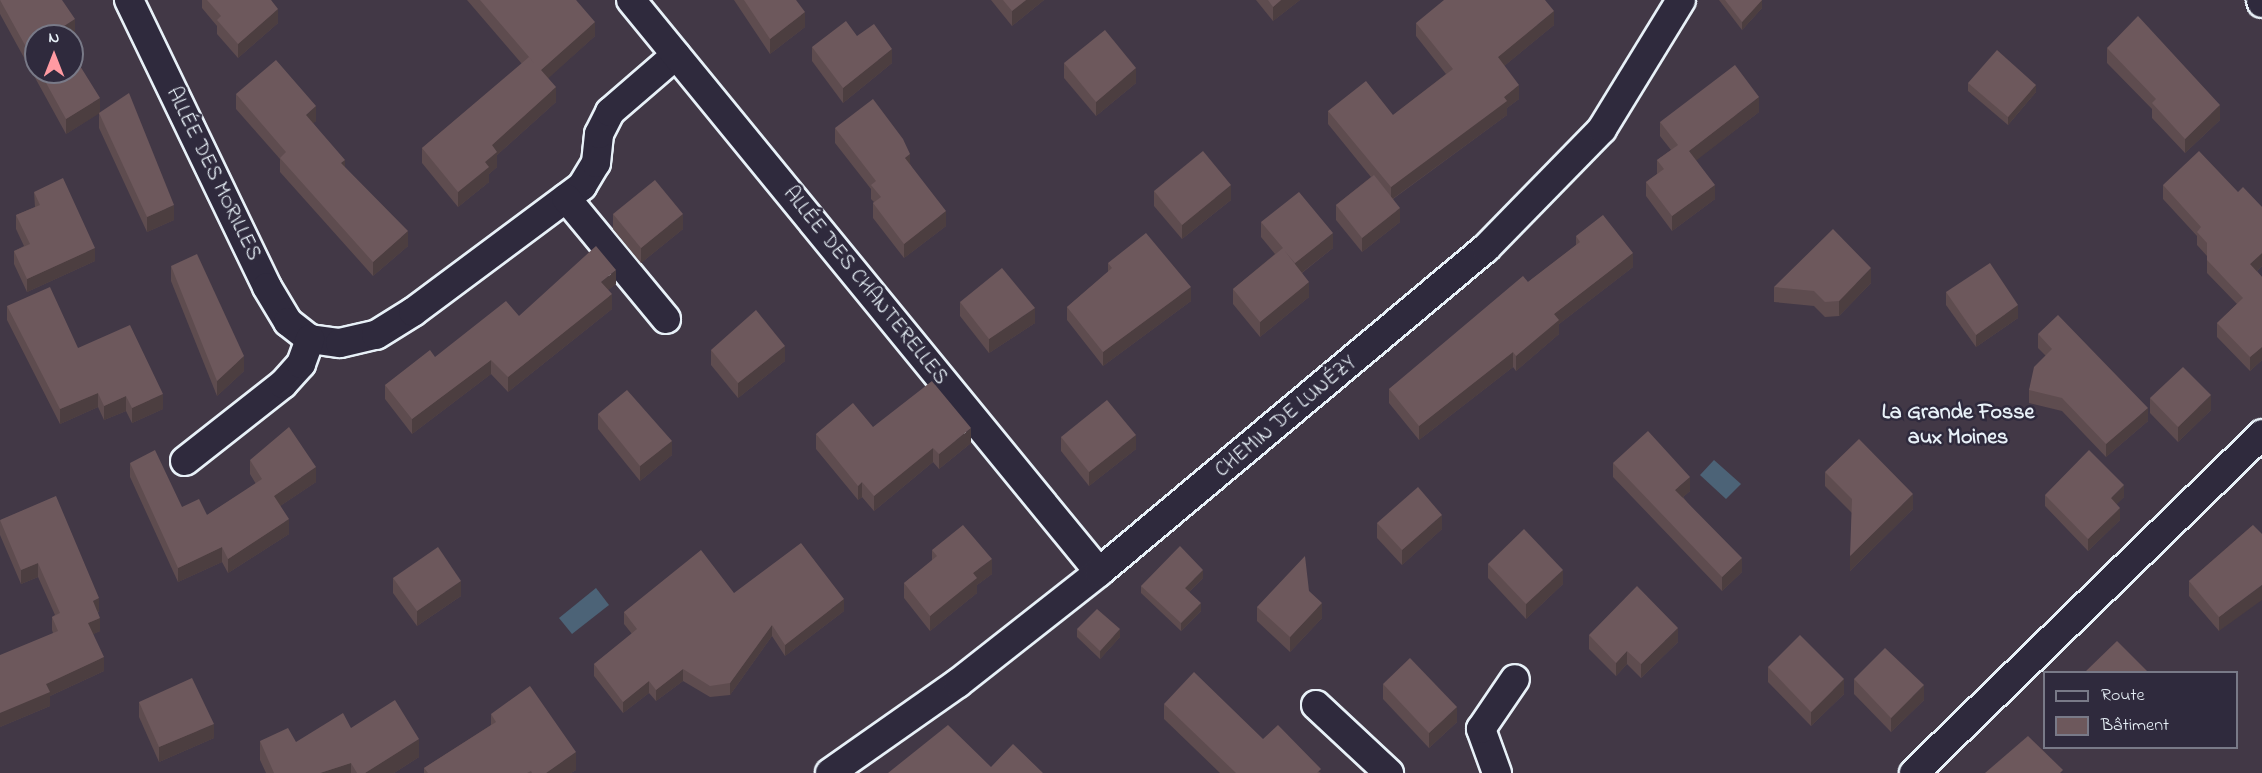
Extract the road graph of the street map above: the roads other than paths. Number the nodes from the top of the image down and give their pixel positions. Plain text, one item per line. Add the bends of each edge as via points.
1 (129, 0) edge
2 (631, 0) edge
3 (1681, 0) edge
4 (676, 55) junction
5 (566, 198) junction
6 (666, 319) dead end
7 (310, 339) junction
8 (2262, 434) edge
9 (185, 461) dead end
10 (1100, 572) junction
11 (1515, 679) dead end
12 (1316, 705) dead end
13 (830, 773) edge
14 (1389, 773) edge
15 (1497, 773) edge
16 (1914, 773) edge

1 - 7 street, ALLÉE DES MORILLES via 267,287 288,322
2 - 4 street, ALLÉE DES CHANTERELLES
3 - 10 street, CHEMIN DE LUNÉZY via 1602,129 1486,248
4 - 5 street via 610,112 599,134 596,163 582,186
4 - 10 street, ALLÉE DES CHANTERELLES
5 - 6 street
5 - 7 street via 376,335 340,343
7 - 9 street via 301,364 284,384
8 - 16 street
10 - 13 street, CHEMIN DE LUNÉZY via 958,683
11 - 15 street via 1481,729
12 - 14 street

